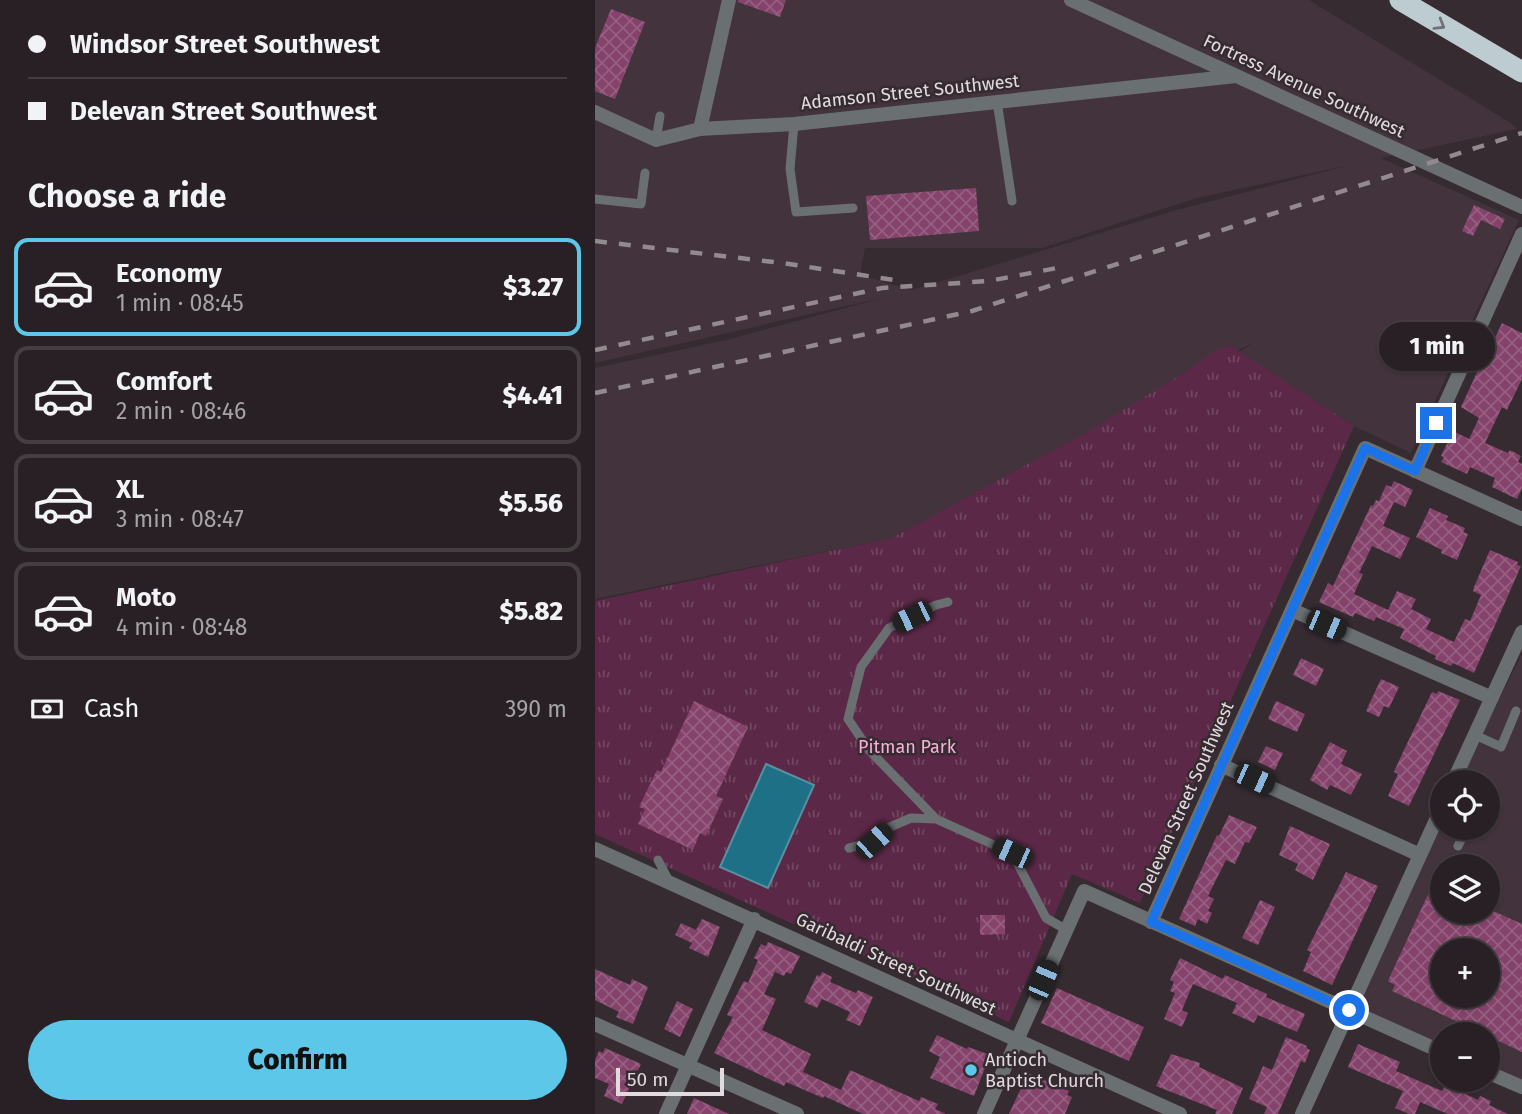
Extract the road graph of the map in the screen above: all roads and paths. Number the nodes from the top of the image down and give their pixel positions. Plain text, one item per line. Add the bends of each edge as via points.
1 (729, 0) edge
2 (1071, 0) edge
3 (1400, 0) edge
4 (1522, 72) edge
5 (1236, 75) junction
6 (997, 102) junction
7 (595, 112) edge
8 (660, 116) dead end
9 (794, 124) junction
10 (700, 129) junction
11 (656, 140) junction
12 (645, 173) dead end
13 (595, 199) edge
14 (1012, 201) dead end
15 (1522, 207) edge
16 (853, 208) dead end
17 (1522, 234) edge
18 (1415, 471) junction
19 (1522, 519) edge
20 (948, 602) dead end
21 (1292, 610) junction
22 (1522, 632) edge
23 (1492, 698) junction
24 (1516, 711) dead end
25 (1475, 735) junction
26 (1221, 765) junction
27 (1459, 770) edge
28 (936, 819) junction
29 (1430, 833) edge
30 (1461, 840) edge
31 (1458, 846) dead end
32 (849, 848) dead end
33 (595, 849) edge
34 (1420, 855) junction
35 (658, 860) dead end
36 (669, 881) junction
37 (754, 919) junction
38 (1151, 922) junction
39 (1065, 929) junction
40 (1349, 1010) junction
41 (595, 1024) edge
42 (1017, 1041) junction
43 (1430, 1047) edge
44 (688, 1065) junction
45 (1500, 1078) edge
46 (1522, 1087) edge
47 (666, 1114) edge
48 (797, 1114) edge
49 (984, 1114) edge
50 (1179, 1114) edge
51 (1302, 1114) edge

1 - 10 street
2 - 5 street, Fortress Avenue Southwest
3 -> 4 highway
5 - 6 street, Adamson Street Southwest
5 - 15 street, Fortress Avenue Southwest
6 - 9 street, Adamson Street Southwest
6 - 14 lane
7 - 11 street
8 - 11 lane
9 - 10 street, Adamson Street Southwest
9 - 16 lane via 790,169 796,212
10 - 11 street, Adamson Street Southwest
12 - 13 lane via 641,204
17 - 18 street
18 - 19 street
18 - 21 street, Delevan Street Southwest via 1365,448
20 - 28 lane via 889,628 861,667 848,719 869,750
21 - 23 street
21 - 26 street, Delevan Street Southwest
22 - 23 street
23 - 25 street
24 - 25 lane via 1499,746
25 - 27 street
26 - 34 street
26 - 38 street, Delevan Street Southwest
28 - 32 lane via 911,818 874,841
28 - 39 lane via 1012,853 1046,918
29 - 34 street
30 - 31 lane
33 - 36 street, Garibaldi Street Southwest
34 - 40 street
35 - 36 lane
36 - 37 street, Garibaldi Street Southwest
37 - 42 street, Garibaldi Street Southwest
37 - 44 street
38 - 39 street, Delevan Street Southwest via 1084,891
38 - 40 street
39 - 42 street, Delevan Street Southwest
40 - 43 street
40 - 51 street
41 - 44 street
42 - 49 street, Delevan Street Southwest
42 - 50 street, Garibaldi Street Southwest
44 - 47 street
44 - 48 street
45 - 46 street

